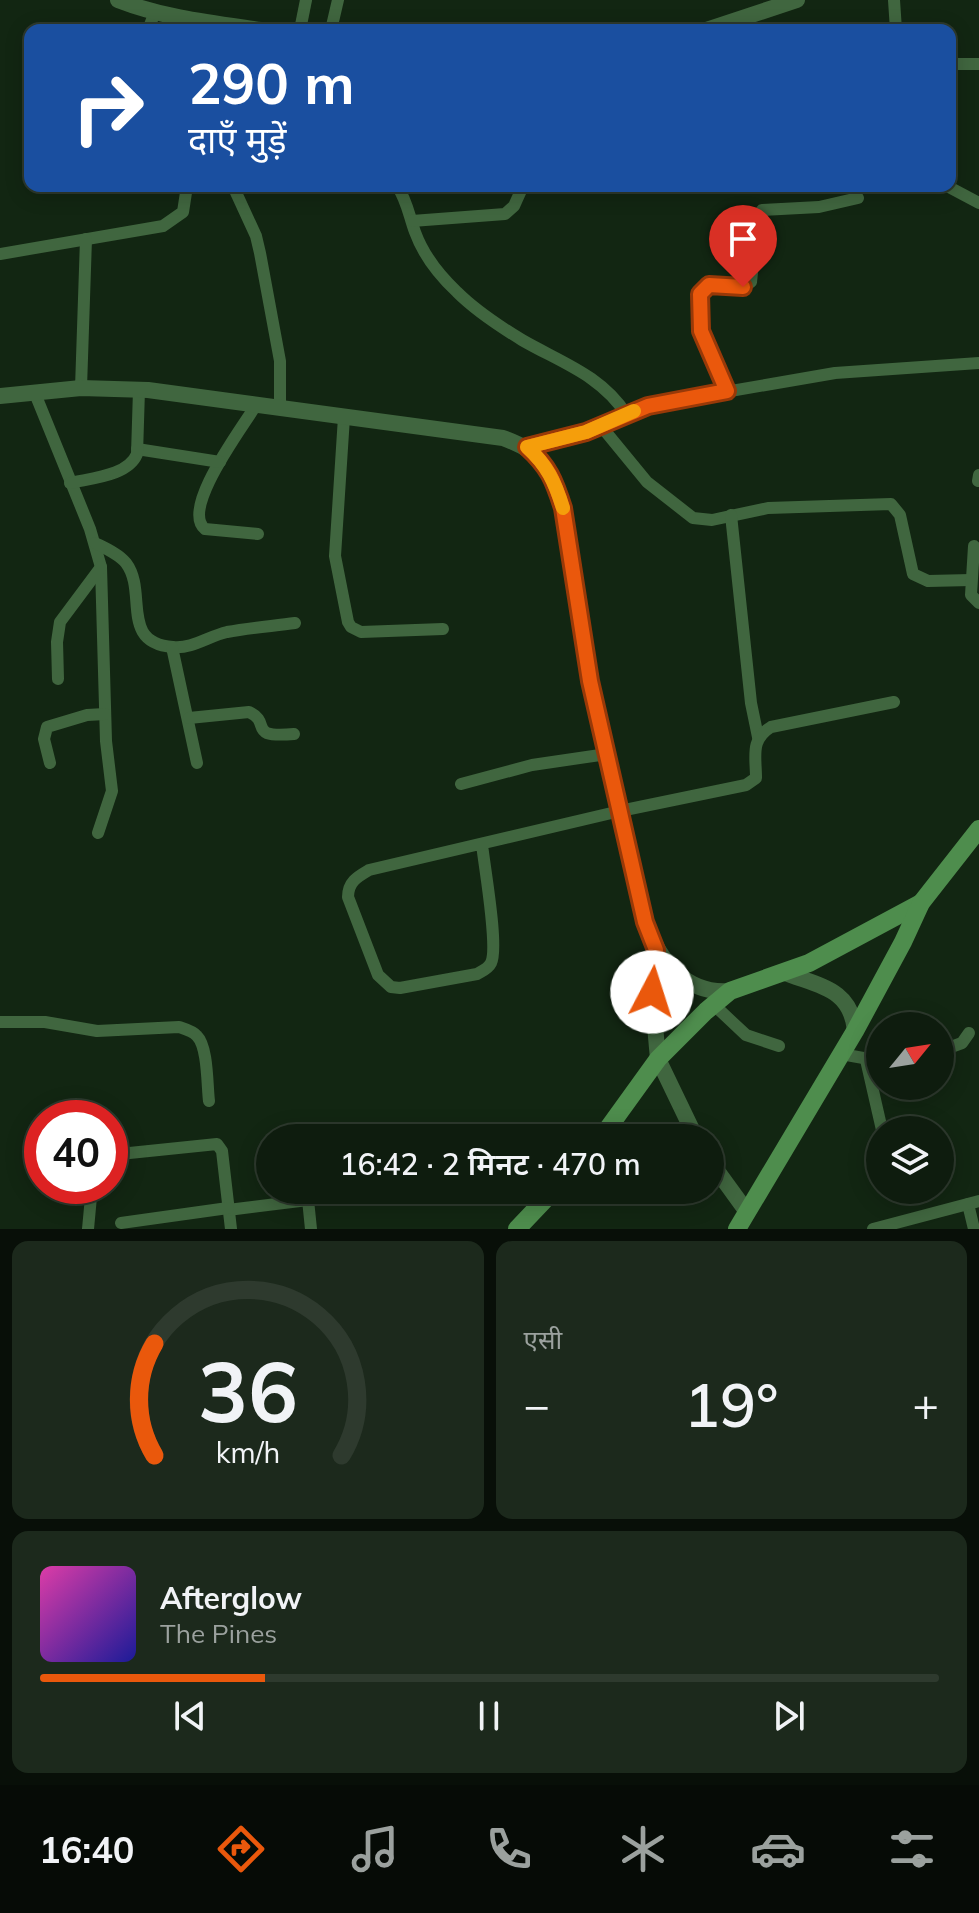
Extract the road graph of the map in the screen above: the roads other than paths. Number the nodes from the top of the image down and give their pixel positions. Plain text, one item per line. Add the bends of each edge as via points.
1 (118, 0) edge
2 (306, 0) edge
3 (338, 0) edge
4 (797, 0) edge
5 (894, 0) edge
6 (761, 5) edge
7 (148, 7) edge
8 (232, 24) edge
9 (301, 24) edge
10 (332, 24) edge
11 (719, 24) edge
12 (896, 24) edge
13 (956, 64) edge
14 (979, 64) edge
15 (956, 191) edge
16 (187, 192) edge
17 (236, 192) edge
18 (401, 192) edge
19 (520, 192) edge
20 (858, 198) dead end
21 (979, 203) edge
22 (412, 221) junction
23 (86, 239) junction
24 (0, 254) edge
25 (979, 363) edge
26 (81, 388) junction
27 (139, 390) junction
28 (34, 391) junction
29 (727, 391) junction
30 (0, 396) edge
31 (256, 405) junction
32 (280, 408) junction
33 (626, 414) junction
34 (344, 417) junction
35 (601, 426) junction
36 (527, 447) junction
37 (137, 449) junction
38 (220, 462) junction
39 (979, 475) edge
40 (978, 481) edge
41 (70, 483) junction
42 (731, 515) junction
43 (258, 534) dead end
44 (95, 543) junction
45 (974, 546) dead end
46 (101, 567) junction
47 (971, 580) junction
48 (979, 603) edge
49 (295, 623) dead end
50 (443, 629) dead end
51 (172, 647) junction
52 (58, 679) dead end
53 (894, 702) dead end
54 (105, 714) junction
55 (189, 718) junction
56 (294, 734) dead end
57 (758, 737) junction
58 (607, 754) junction
59 (50, 763) dead end
60 (197, 763) dead end
61 (461, 784) dead end
62 (620, 811) junction
63 (979, 829) edge
64 (98, 833) dead end
65 (482, 844) junction
66 (921, 903) junction
67 (656, 950) junction
68 (783, 972) junction
69 (730, 991) junction
70 (714, 1005) junction
71 (0, 1022) edge
72 (855, 1031) junction
73 (969, 1033) dead end
74 (779, 1046) dead end
75 (954, 1046) edge
76 (841, 1054) junction
77 (658, 1059) junction
78 (866, 1060) edge
79 (209, 1101) dead end
80 (611, 1124) edge
81 (689, 1124) edge
82 (128, 1153) edge
83 (724, 1180) edge
84 (974, 1202) edge
85 (90, 1204) edge
86 (257, 1204) edge
87 (309, 1204) edge
88 (541, 1204) edge
89 (228, 1209) junction
90 (747, 1212) junction
91 (121, 1223) dead end
92 (88, 1229) edge
93 (231, 1229) edge
94 (311, 1229) edge
95 (517, 1229) edge
96 (737, 1229) edge
97 (873, 1229) edge
98 (974, 1229) edge

1 - 7 street
2 - 9 street
3 - 10 street
4 - 6 street
5 - 12 street
6 - 11 street
7 - 8 street
13 - 14 street
15 - 21 street
16 - 23 street via 186,207 172,222
17 - 32 street via 260,253 280,361
18 - 22 street
19 - 22 street via 505,214
20 - 29 street via 819,207 762,210 751,282 701,290 701,331
22 - 33 street via 426,254 476,309 592,377
23 - 24 street
23 - 26 street
25 - 29 street via 835,373
26 - 27 street
26 - 28 street
27 - 31 street
27 - 37 street
28 - 30 street
28 - 41 street
29 - 33 street
31 - 32 street
31 - 38 street
32 - 34 street
33 - 35 street
34 - 36 street via 503,438
34 - 50 street via 335,556 348,622 361,632
35 - 36 street
35 - 42 street via 647,482 674,505 703,520
36 - 58 street via 546,464 563,508
37 - 38 street
37 - 41 street via 134,461 121,470
38 - 43 street via 202,497 201,527
39 - 40 street
41 - 44 street
42 - 47 street via 768,508 891,504 900,515 913,574 928,581
42 - 57 street
44 - 46 street
44 - 51 street via 120,557 129,569 145,636
45 - 47 street
46 - 52 street via 60,622
46 - 54 street
47 - 48 street via 971,595
49 - 51 street via 227,632
51 - 55 street
53 - 57 street via 782,723
54 - 59 street via 47,727
54 - 64 street via 112,791
55 - 56 street via 249,712 270,736
55 - 60 street
57 - 62 street via 752,782
58 - 61 street via 532,765
58 - 62 street
62 - 65 street
62 - 67 street
63 - 66 main road
65 - 65 street via 493,939 487,969 400,988 383,982 348,897 353,880 369,870
66 - 68 main road
66 - 72 main road
67 - 69 street via 675,973 696,985
67 - 77 street via 652,992
68 - 69 main road
68 - 72 street via 826,986 841,997
69 - 70 main road
70 - 74 street via 746,1035
70 - 77 main road
71 - 79 street via 45,1022 97,1031 189,1030 203,1049
72 - 76 main road
73 - 75 street
76 - 78 street
76 - 90 main road
77 - 80 main road
77 - 81 street
82 - 89 street via 217,1144
83 - 90 street
84 - 97 street
84 - 98 street
85 - 92 street
86 - 89 street
87 - 94 street
88 - 95 main road
89 - 91 street
89 - 93 street
90 - 96 main road

